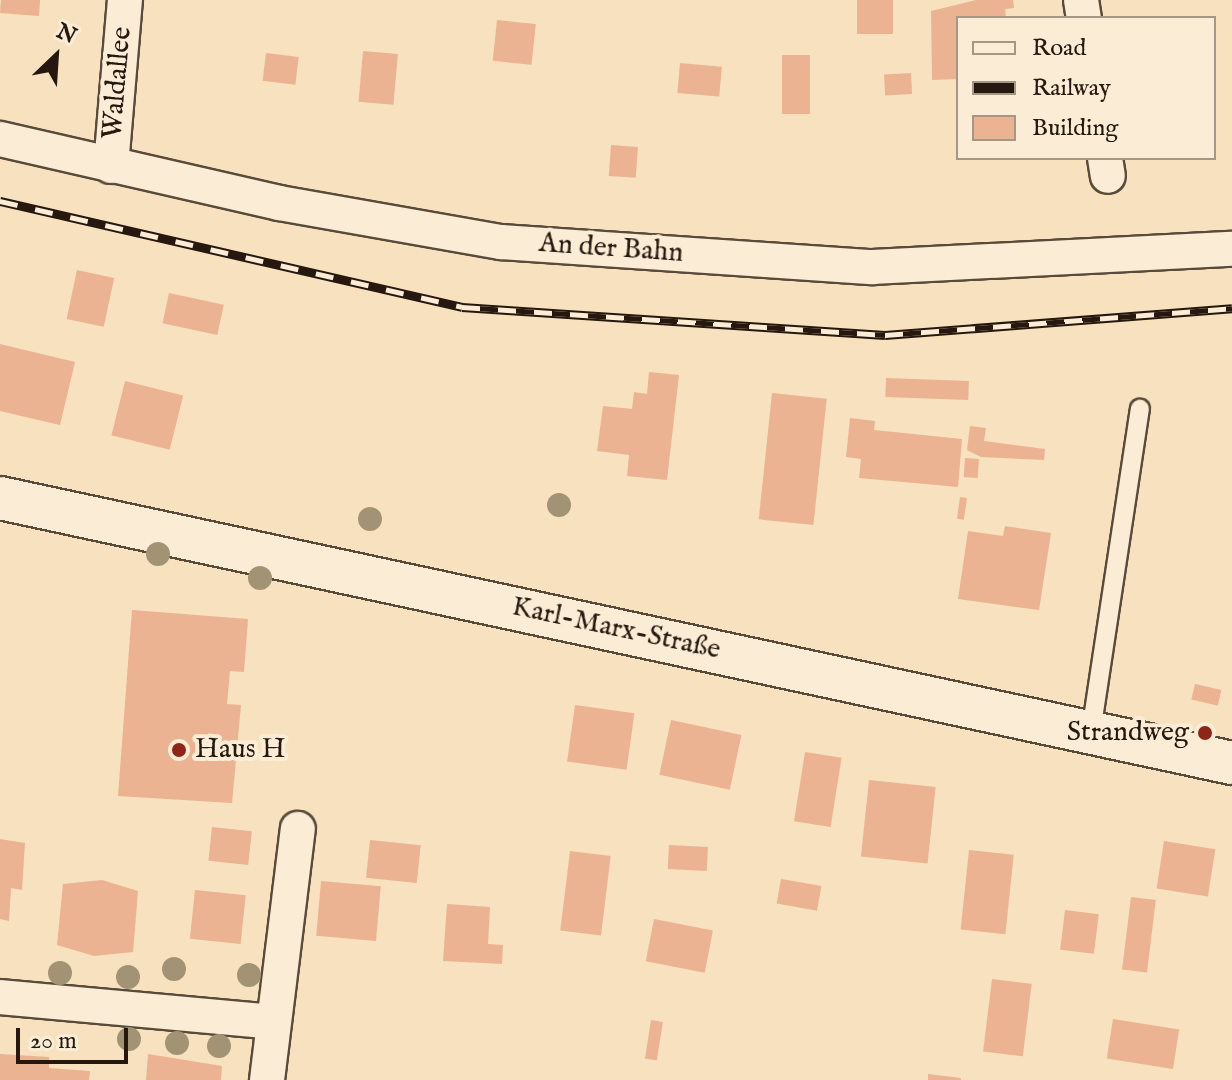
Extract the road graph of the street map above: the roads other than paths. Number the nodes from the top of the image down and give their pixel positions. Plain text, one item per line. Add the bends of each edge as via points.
1 (125, 0) edge
2 (0, 139) edge
3 (111, 166) junction
4 (1232, 249) edge
5 (1140, 409) dead end
6 (0, 498) edge
7 (1091, 732) junction
8 (1232, 763) edge
9 (298, 829) dead end
10 (0, 997) edge
11 (273, 1022) junction
12 (267, 1080) edge

1 - 3 street, Waldallee
2 - 3 street, An der Bahn
3 - 4 street, An der Bahn via 501,242 872,267
5 - 7 lane
6 - 7 street, Karl-Marx-Straße
7 - 8 street, Karl-Marx-Straße
9 - 11 street
10 - 11 street
11 - 12 street

